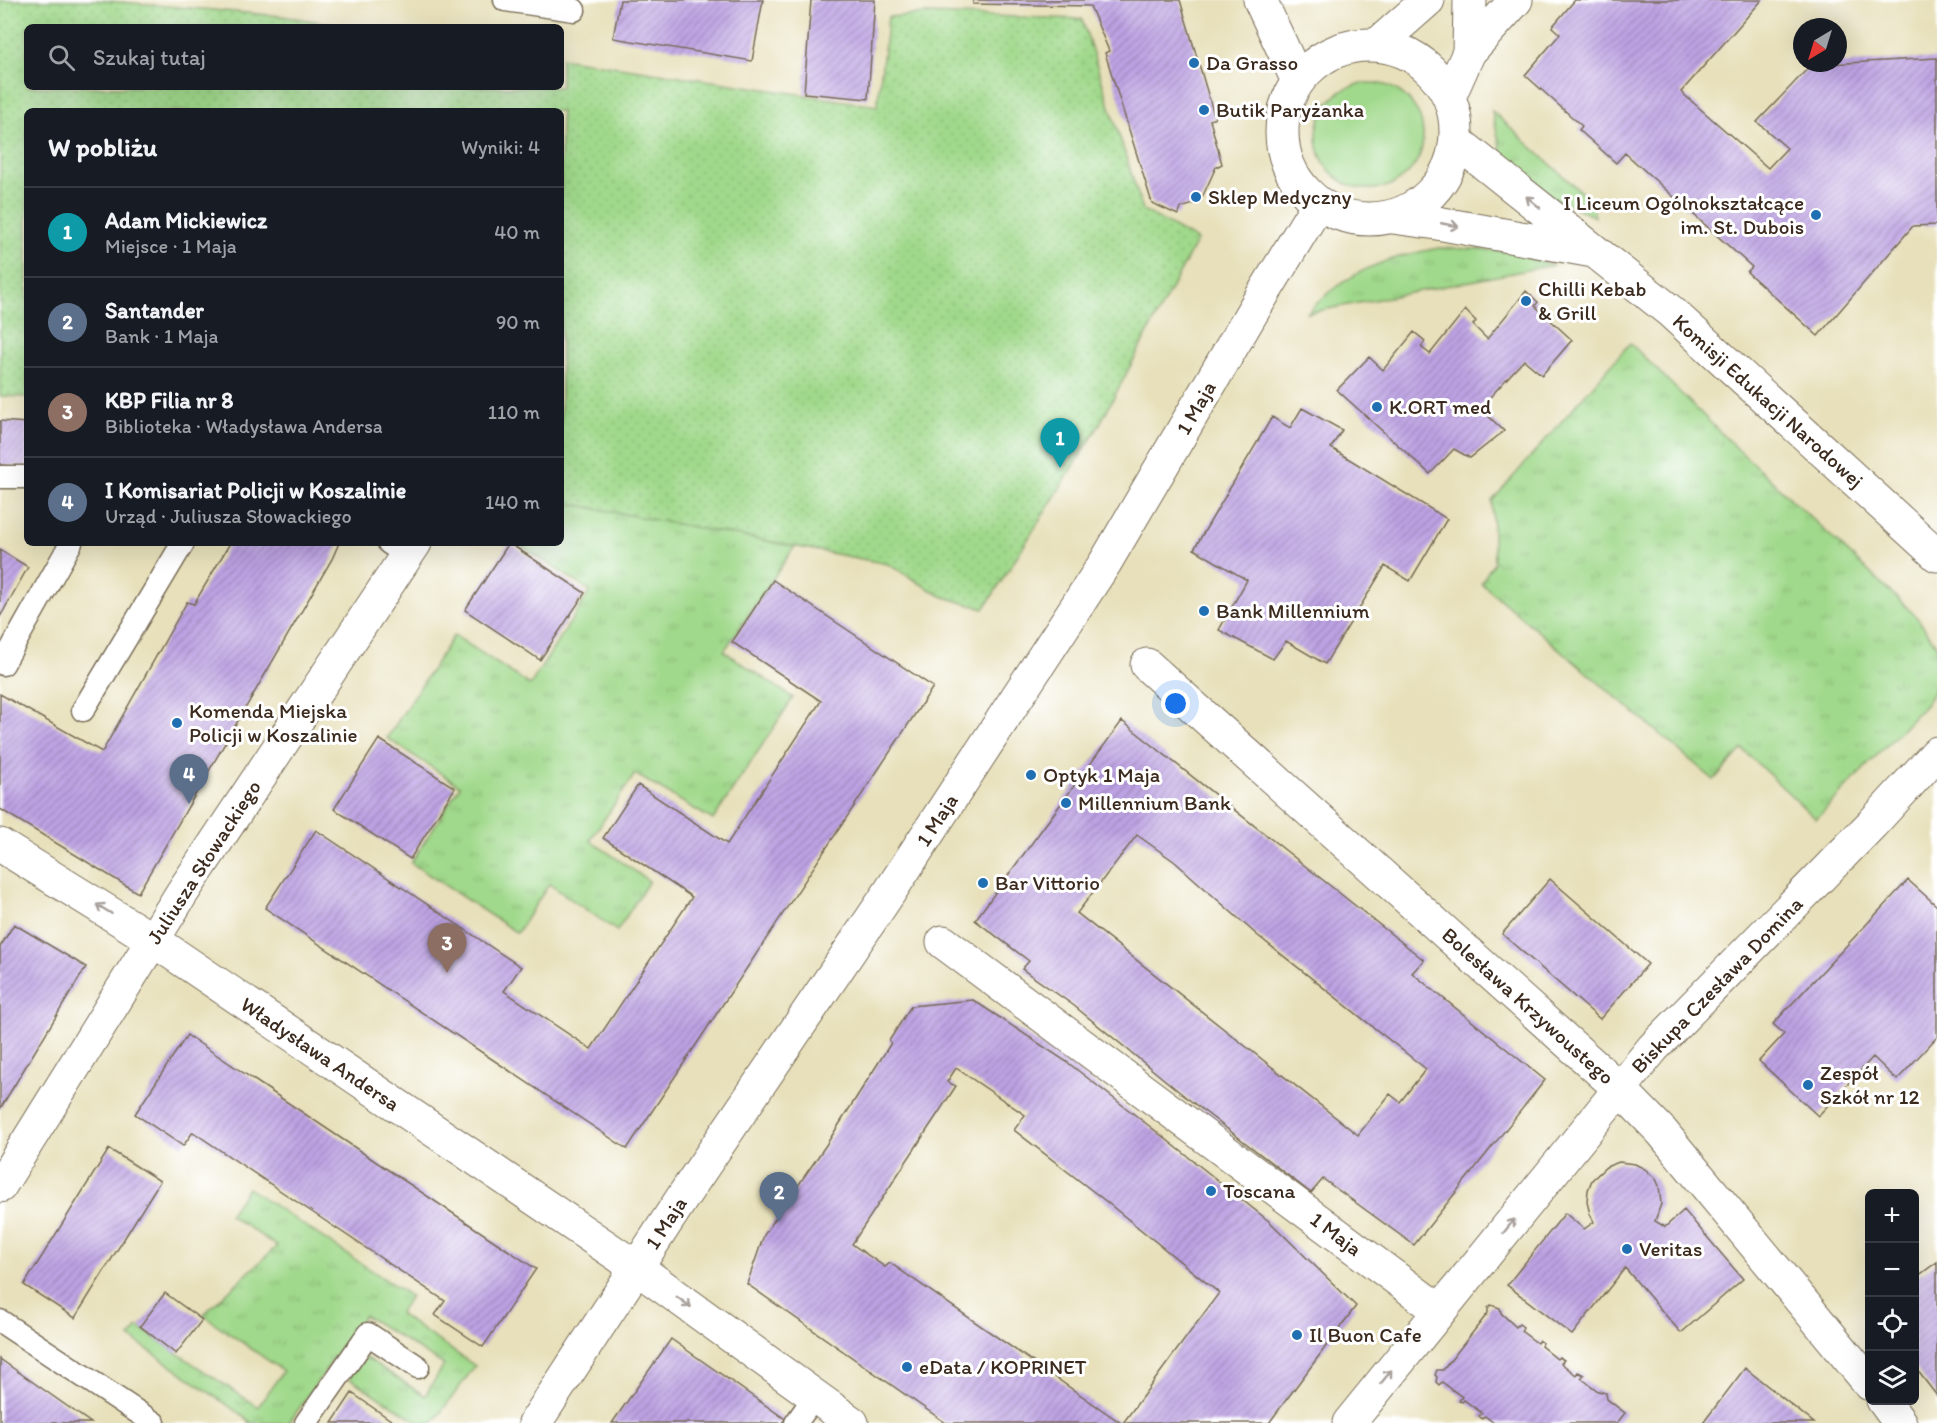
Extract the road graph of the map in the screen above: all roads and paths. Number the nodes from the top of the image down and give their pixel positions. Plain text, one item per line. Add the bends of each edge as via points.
1 (505, 0) edge
2 (1260, 0) edge
3 (1428, 0) edge
4 (1470, 0) edge
5 (1516, 0) edge
6 (574, 10) dead end
7 (1377, 45) junction
8 (1469, 52) junction
9 (1298, 81) junction
10 (1449, 97) junction
11 (1456, 141) junction
12 (1318, 204) junction
13 (1392, 217) junction
14 (1595, 252) junction
15 (0, 477) edge
16 (24, 477) edge
17 (69, 546) edge
18 (181, 546) edge
19 (404, 547) edge
20 (1937, 555) edge
21 (3, 664) dead end
22 (1147, 665) dead end
23 (83, 710) dead end
24 (1937, 753) edge
25 (0, 845) edge
26 (153, 940) junction
27 (943, 942) dead end
28 (1620, 1089) junction
29 (0, 1186) edge
30 (637, 1268) junction
31 (1440, 1311) junction
32 (0, 1321) edge
33 (418, 1367) dead end
34 (1865, 1379) edge
35 (815, 1396) junction
36 (1886, 1405) edge
37 (154, 1423) edge
38 (306, 1423) edge
39 (536, 1423) edge
40 (796, 1423) edge
41 (852, 1423) edge
42 (1349, 1423) edge
43 (1900, 1423) edge

1 - 6 lane
2 - 9 street
3 - 7 street
4 - 8 street
5 - 8 street
7 - 9 street via 1347,48 1319,60
7 - 10 street via 1400,50 1420,61 1437,77
8 - 10 street
9 - 12 street via 1285,105 1281,133 1286,160 1299,184
10 - 11 street
11 - 13 street via 1450,167 1436,189 1416,206
14 -> 11 street, Komisji Edukacji Narodowej
12 - 13 street via 1341,215 1366,220
12 - 30 street, 1 Maja via 1105,563
13 -> 14 street, Komisji Edukacji Narodowej
14 - 20 street, Komisji Edukacji Narodowej via 1670,311
15 - 16 lane
17 - 21 lane
18 - 23 lane
19 - 26 street, Juliusza Słowackiego
22 - 28 street, Bolesława Krzywoustego
24 - 28 street, Biskupa Czesława Domina via 1653,1048
26 -> 25 street, Władysława Andersa
26 - 29 street, Juliusza Słowackiego
26 - 30 street, Władysława Andersa
27 - 31 street, 1 Maja
31 -> 28 street, Biskupa Czesława Domina
28 - 34 street, Bolesława Krzywoustego via 1662,1132
30 -> 35 street, Władysława Andersa
30 - 39 street, 1 Maja
42 -> 31 street, Biskupa Czesława Domina
32 - 37 lane
33 - 38 lane via 368,1335
35 - 40 lane
35 - 41 street, Władysława Andersa
36 - 43 street

